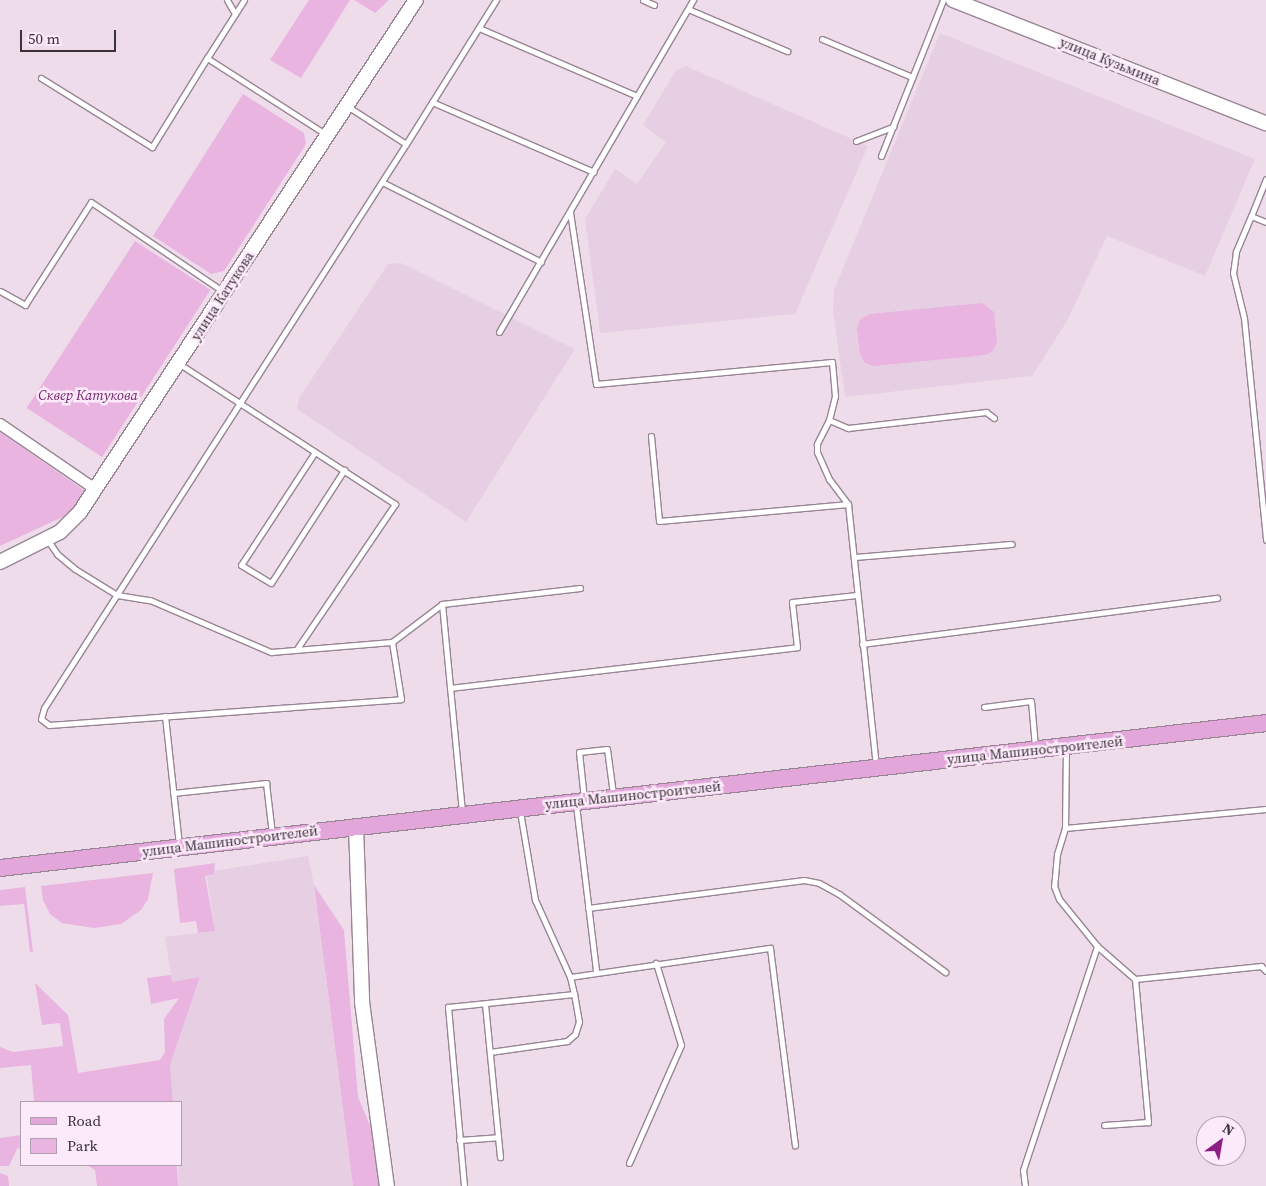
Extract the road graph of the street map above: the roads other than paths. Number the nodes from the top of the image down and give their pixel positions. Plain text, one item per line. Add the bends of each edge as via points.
1 (227, 0) edge
2 (244, 0) edge
3 (416, 0) edge
4 (496, 0) edge
5 (642, 0) edge
6 (693, 0) edge
7 (943, 0) edge
8 (953, 0) edge
9 (654, 5) dead end
10 (980, 5) edge
11 (688, 8) junction
12 (235, 14) junction
13 (478, 28) junction
14 (822, 39) dead end
15 (787, 51) dead end
16 (207, 58) junction
17 (912, 77) junction
18 (41, 78) dead end
19 (638, 96) junction
20 (432, 102) junction
21 (346, 106) junction
22 (1266, 123) edge
23 (893, 127) junction
24 (327, 136) junction
25 (856, 141) dead end
26 (406, 144) junction
27 (881, 156) dead end
28 (594, 172) junction
29 (1266, 179) edge
30 (382, 182) junction
31 (570, 212) junction
32 (1251, 216) junction
33 (1266, 222) edge
34 (542, 262) junction
35 (0, 291) edge
36 (224, 292) junction
37 (499, 332) dead end
38 (178, 363) junction
39 (240, 403) junction
40 (994, 418) dead end
41 (829, 420) junction
42 (0, 424) edge
43 (652, 436) dead end
44 (315, 452) junction
45 (344, 470) junction
46 (95, 489) junction
47 (848, 504) junction
48 (1264, 511) edge
49 (47, 539) junction
50 (1266, 540) edge
51 (1011, 544) dead end
52 (854, 557) junction
53 (0, 562) edge
54 (580, 588) dead end
55 (117, 594) junction
56 (857, 595) junction
57 (1217, 598) dead end
58 (442, 604) junction
59 (392, 642) junction
60 (862, 644) junction
61 (297, 649) junction
62 (450, 688) junction
63 (984, 708) dead end
64 (165, 716) junction
65 (1266, 723) edge
66 (1066, 747) junction
67 (1035, 750) junction
68 (876, 768) junction
69 (173, 793) junction
70 (614, 797) junction
71 (580, 801) junction
72 (520, 808) junction
73 (1266, 809) edge
74 (463, 814) junction
75 (356, 826) junction
76 (1065, 828) junction
77 (272, 835) junction
78 (179, 846) junction
79 (0, 868) edge
80 (588, 908) junction
81 (1097, 946) junction
82 (656, 963) junction
83 (596, 971) junction
84 (1266, 971) edge
85 (945, 972) dead end
86 (570, 977) junction
87 (1135, 979) junction
88 (574, 994) junction
89 (485, 1004) junction
90 (490, 1052) junction
91 (1104, 1125) dead end
92 (498, 1137) junction
93 (460, 1140) junction
94 (795, 1145) dead end
95 (500, 1157) dead end
96 (629, 1163) dead end
97 (387, 1186) edge
98 (464, 1186) edge
99 (1025, 1186) edge

1 - 12 lane
2 - 12 lane
3 - 21 street, улица Катукова
4 - 13 lane
5 - 9 lane
6 - 11 lane
7 - 17 lane
8 - 10 street, улица Кузьмина
10 - 22 street, улица Кузьмина
11 - 15 lane
11 - 19 lane
12 - 16 lane
13 - 19 lane
13 - 20 lane
14 - 17 lane
16 - 18 lane via 152,147
16 - 24 lane
17 - 23 lane
19 - 28 lane
20 - 26 lane
20 - 28 lane
21 - 24 street, улица Катукова
21 - 26 lane
23 - 25 lane
23 - 27 lane
24 - 36 street, улица Катукова
26 - 30 lane
28 - 31 lane
29 - 32 lane
30 - 34 lane
30 - 39 lane
31 - 34 lane
31 - 41 lane via 596,384 832,362 835,396
32 - 33 lane
32 - 48 lane via 1236,252 1233,273 1244,318
34 - 37 lane
35 - 36 lane via 25,305 92,202
36 - 38 street, улица Катукова
38 - 39 lane
38 - 46 street, улица Катукова
39 - 44 lane
39 - 55 lane
40 - 41 lane via 986,412 848,428
41 - 47 lane via 816,444 820,463
42 - 46 street
43 - 47 lane via 659,521
44 - 45 lane
44 - 45 lane via 241,565 271,583
45 - 61 lane via 395,504
46 - 49 street, улица Катукова via 71,523
47 - 52 lane
48 - 50 lane
49 - 53 street, улица Катукова
49 - 55 lane via 57,554 75,569
51 - 52 lane
52 - 56 lane
54 - 58 lane
55 - 61 lane via 150,600 271,652
55 - 64 lane via 44,708 41,719 49,724
56 - 60 lane
56 - 62 lane via 792,602 797,647
57 - 60 lane
58 - 59 lane
58 - 62 lane
59 - 61 lane
59 - 64 lane via 401,699
60 - 68 lane
62 - 74 lane
63 - 67 lane via 1031,701
64 - 69 lane
65 - 66 main road, улица Машиностроителей
66 - 67 main road, улица Машиностроителей
66 - 76 lane
67 - 68 main road, улица Машиностроителей
68 - 70 main road, улица Машиностроителей
69 - 77 lane via 266,783
69 - 78 lane
70 - 71 main road, улица Машиностроителей
70 - 71 lane via 607,749 579,752
71 - 72 main road, улица Машиностроителей
71 - 80 lane
72 - 74 main road, улица Машиностроителей
72 - 86 lane via 535,900
73 - 76 lane
74 - 75 main road, улица Машиностроителей
75 - 77 main road, улица Машиностроителей
75 - 97 street via 362,1002
76 - 81 lane via 1057,854 1054,886 1059,899
77 - 78 main road, улица Машиностроителей
78 - 79 main road, улица Машиностроителей
80 - 83 lane
80 - 85 lane via 804,880 819,883 839,894
81 - 87 lane
81 - 99 lane via 1023,1170
82 - 83 lane
82 - 94 lane via 770,948
82 - 96 lane via 681,1046
83 - 86 lane
84 - 87 lane via 1261,966
86 - 88 lane
87 - 91 lane via 1148,1122
88 - 89 lane
88 - 90 lane via 579,1022 575,1034 567,1041
89 - 90 lane
89 - 93 lane via 448,1007
90 - 92 lane
92 - 93 lane
92 - 95 lane
93 - 98 lane

